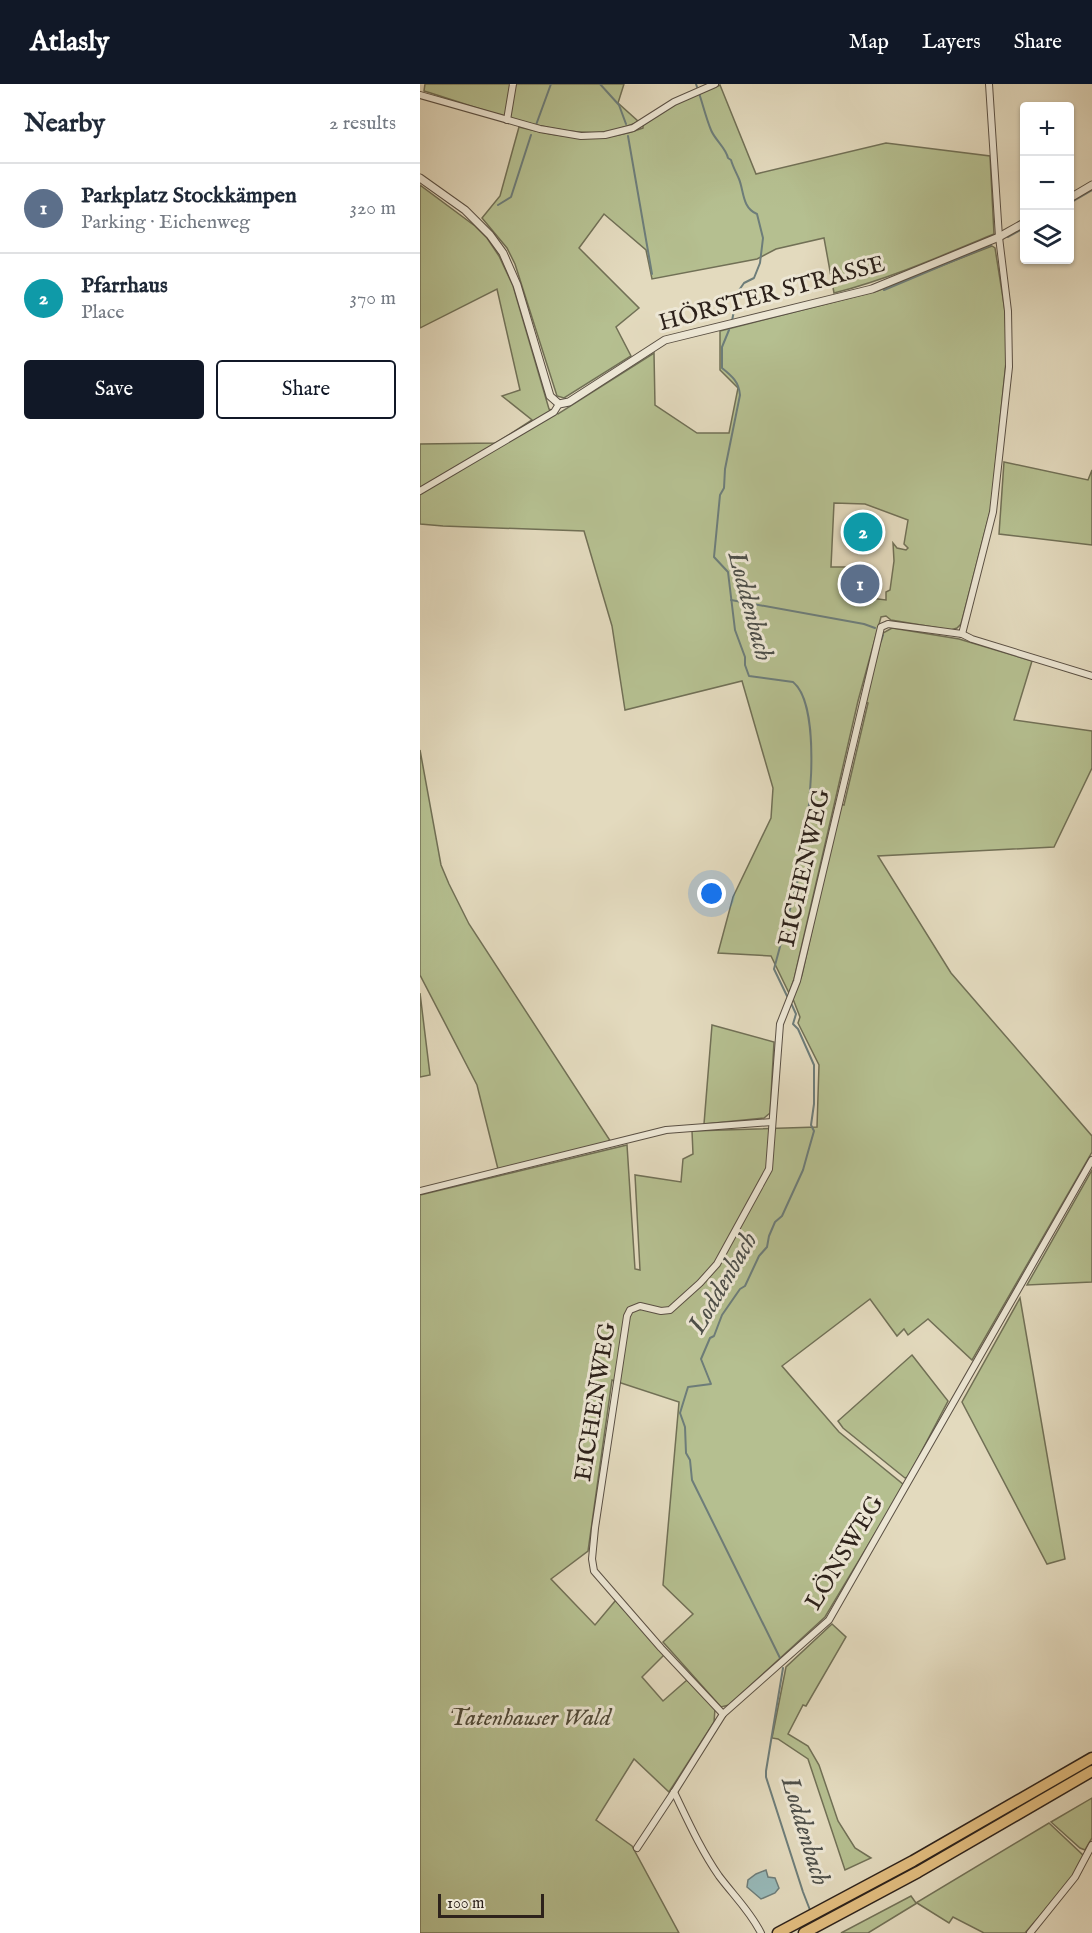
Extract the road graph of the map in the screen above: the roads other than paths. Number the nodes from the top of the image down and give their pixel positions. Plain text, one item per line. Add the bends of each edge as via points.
1 (513, 84) edge
2 (715, 84) edge
3 (989, 84) edge
4 (420, 96) edge
5 (507, 120) junction
6 (420, 178) edge
7 (1092, 185) edge
8 (1074, 196) edge
9 (1020, 225) edge
10 (999, 237) junction
11 (559, 404) junction
12 (420, 491) edge
13 (962, 634) junction
14 (1092, 676) edge
15 (772, 1122) junction
16 (1092, 1160) edge
17 (420, 1191) edge
18 (723, 1713) junction
19 (1092, 1758) edge
20 (1092, 1771) edge
21 (674, 1792) junction
22 (1092, 1845) edge
23 (637, 1848) dead end
24 (823, 1916) junction
25 (806, 1932) edge
26 (761, 1933) edge
27 (778, 1933) edge
28 (1030, 1933) edge

1 - 5 street
2 - 5 street via 674,102 633,128 605,135 553,132
3 - 10 street
4 - 5 street
6 - 11 street via 465,210 503,253 517,285 550,396
7 - 8 street
9 - 10 street, HÖRSTER STRASSE
10 - 11 street, HÖRSTER STRASSE via 872,289 666,340 569,402
10 - 13 street via 1010,352 1006,404 993,512
11 - 12 street via 554,412
13 - 14 street
13 - 15 street, EICHENWEG via 884,624 878,631 797,981 780,1024
15 - 17 street via 666,1130
15 - 18 street, EICHENWEG via 769,1169 717,1264 670,1310 640,1306 627,1316 592,1559 594,1571
16 - 18 street, LÖNSWEG via 829,1620
18 - 21 street, LÖNSWEG
19 - 24 highway
20 - 24 highway via 997,1827
21 - 23 street, LÖNSWEG
21 - 26 street via 705,1854 748,1909
22 - 28 street via 1074,1878
24 - 25 highway
24 - 27 highway via 804,1919

